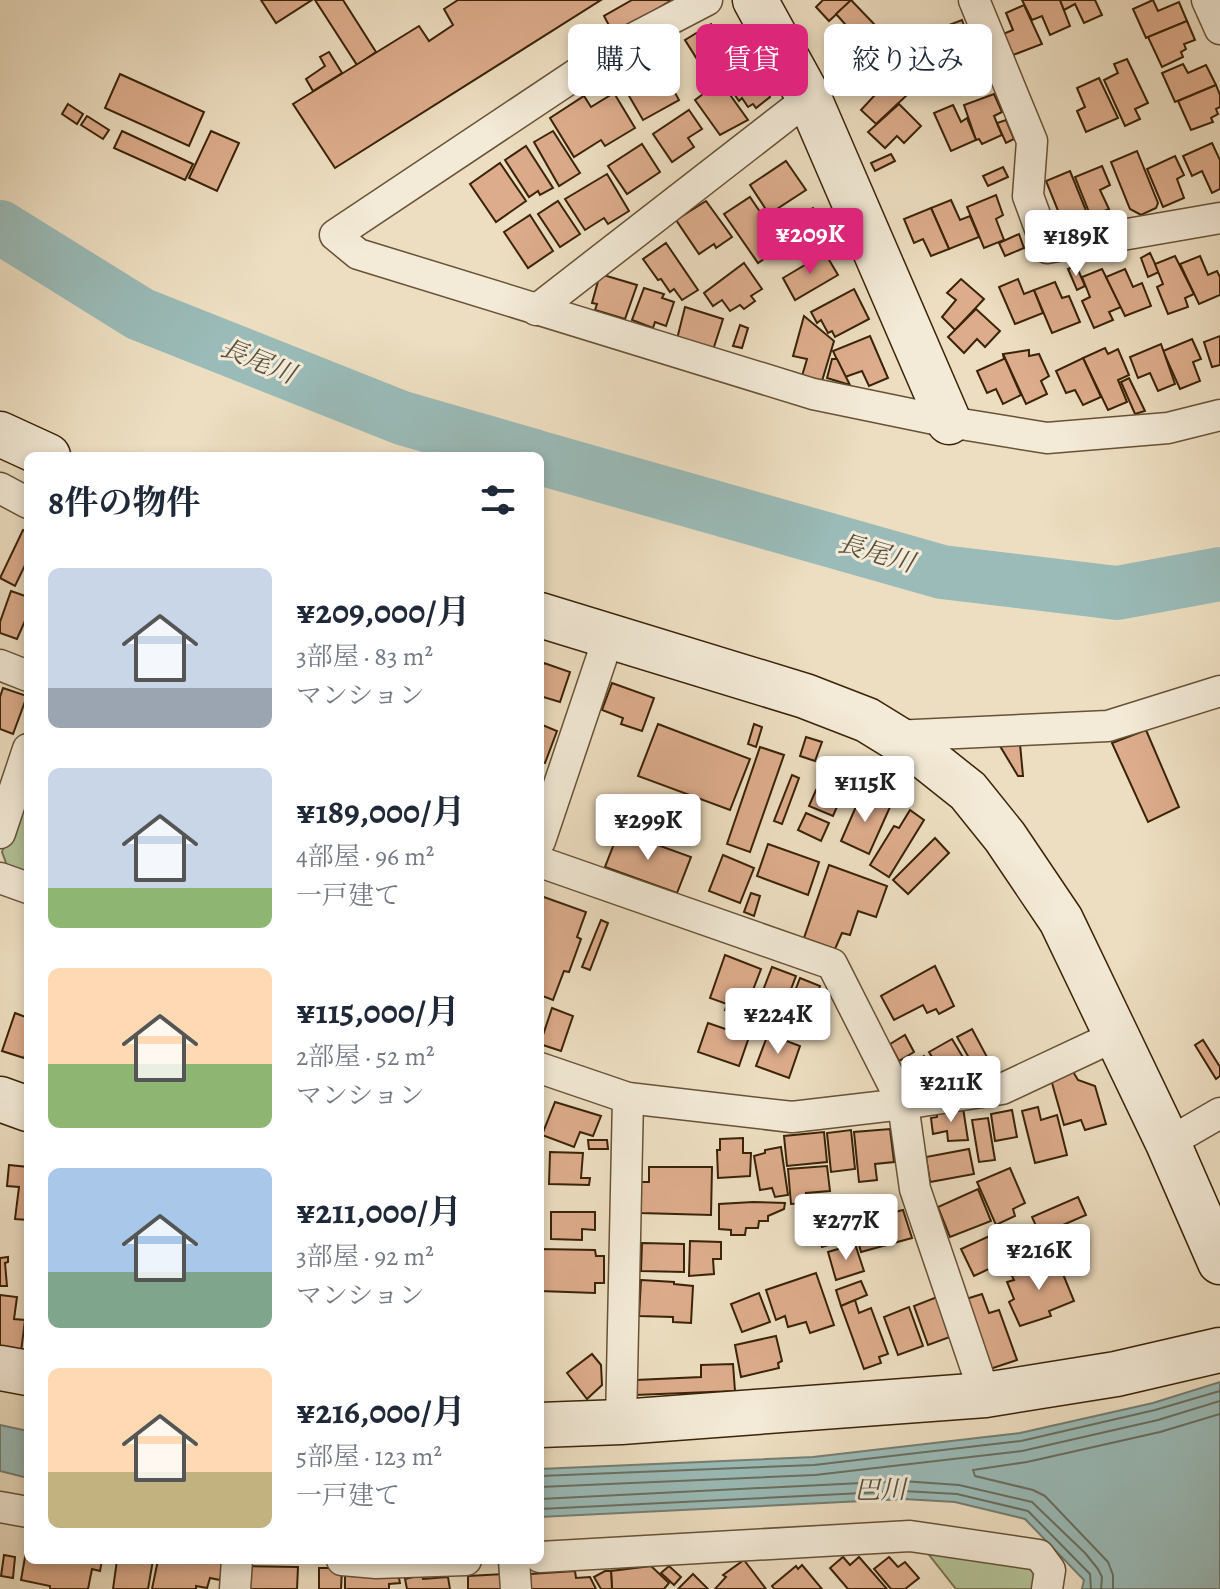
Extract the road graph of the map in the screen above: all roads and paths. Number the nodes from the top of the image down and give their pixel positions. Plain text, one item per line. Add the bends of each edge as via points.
1 (707, 0) edge
2 (755, 0) edge
3 (974, 0) edge
4 (1207, 0) edge
5 (1220, 29) edge
6 (809, 98) junction
7 (1220, 218) edge
8 (536, 310) junction
9 (1220, 415) edge
10 (949, 422) junction
11 (0, 434) edge
12 (39, 452) edge
13 (0, 488) edge
14 (24, 501) edge
15 (544, 616) edge
16 (609, 636) junction
17 (0, 665) edge
18 (24, 674) edge
19 (1220, 691) edge
20 (893, 736) junction
21 (24, 761) edge
22 (544, 829) edge
23 (0, 833) edge
24 (544, 863) edge
25 (0, 878) edge
26 (24, 887) edge
27 (1117, 1035) junction
28 (544, 1069) edge
29 (628, 1098) junction
30 (0, 1099) edge
31 (903, 1104) junction
32 (24, 1108) edge
33 (1220, 1113) edge
34 (1168, 1143) junction
35 (1220, 1262) edge
36 (1220, 1350) edge
37 (0, 1368) edge
38 (24, 1372) edge
39 (985, 1395) junction
40 (621, 1422) junction
41 (544, 1425) edge
42 (0, 1507) edge
43 (24, 1511) edge
44 (544, 1557) edge
45 (237, 1564) edge
46 (514, 1564) edge
47 (235, 1589) edge
48 (516, 1589) edge
49 (1047, 1589) edge

1 - 8 street via 617,47 324,242
2 - 6 street
3 - 7 street via 1032,141 1028,196 1047,248
4 - 5 street
6 - 8 street
6 - 10 street
8 - 10 street via 813,394
9 - 10 street via 1168,428 1047,438
11 - 12 street
13 - 14 street
15 - 16 street
16 - 20 street via 805,696
16 - 22 street
17 - 18 street
19 - 20 street via 1108,726
20 - 27 street via 968,791 1005,837 1061,920
21 - 23 street
24 - 31 street via 832,964
25 - 26 street
27 - 31 street via 1002,1089
27 - 34 street
28 - 29 street
29 - 31 street via 792,1117
29 - 40 street
30 - 32 street
31 - 39 street via 915,1189
33 - 34 street
34 - 35 street
36 - 39 street via 1116,1374
37 - 38 street
39 - 40 street
40 - 41 street
42 - 43 street
44 - 49 street via 910,1536 1039,1555 1050,1570
45 - 47 street
46 - 48 street

